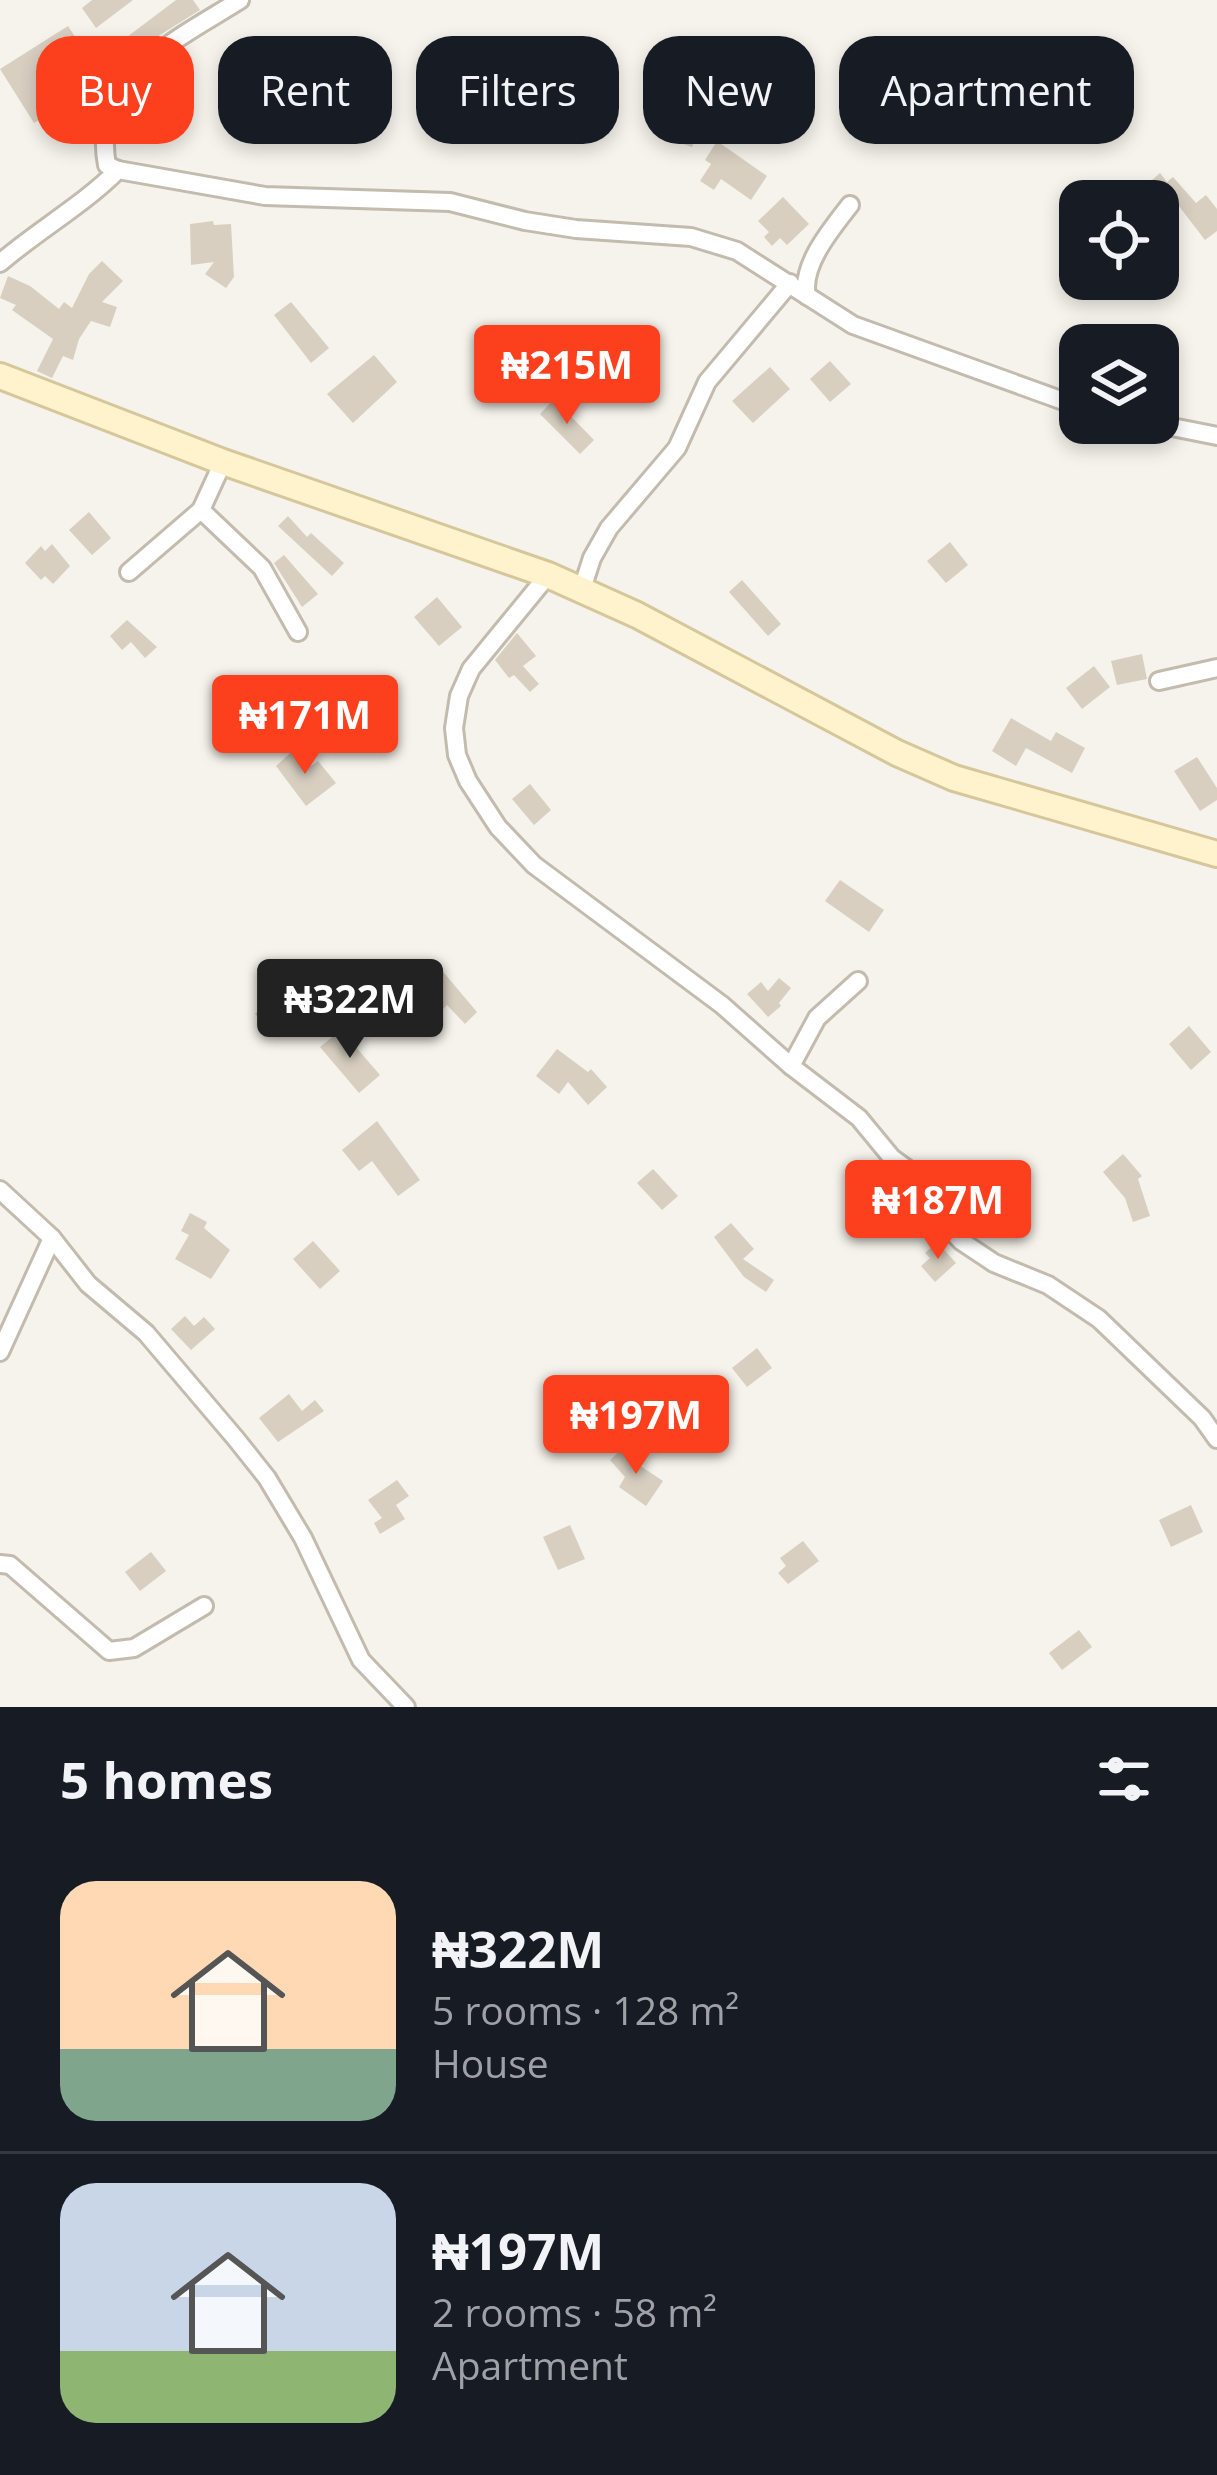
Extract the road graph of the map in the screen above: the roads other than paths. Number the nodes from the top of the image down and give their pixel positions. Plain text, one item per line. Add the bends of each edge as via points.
1 (240, 0) edge
2 (118, 170) junction
3 (850, 205) dead end
4 (0, 263) edge
5 (790, 284) junction
6 (807, 296) junction
7 (0, 376) edge
8 (1059, 399) edge
9 (1179, 428) edge
10 (1217, 436) edge
11 (223, 462) junction
12 (201, 510) junction
13 (129, 572) dead end
14 (548, 575) junction
15 (580, 592) junction
16 (298, 632) dead end
17 (1217, 668) edge
18 (1160, 681) dead end
19 (1217, 854) edge
20 (858, 981) dead end
21 (791, 1066) junction
22 (0, 1190) edge
23 (52, 1238) junction
24 (0, 1352) edge
25 (1217, 1439) edge
26 (0, 1564) edge
27 (204, 1606) dead end
28 (406, 1707) edge

1 - 2 street via 129,76 104,133 107,165
2 - 4 street
2 - 5 street via 265,196 450,202 576,229 691,237 737,251
3 - 6 street via 817,255
5 - 6 street
5 - 15 street via 707,382 677,448 610,528
6 - 8 street via 853,325
7 - 11 main road
9 - 10 street
11 - 12 street
11 - 14 main road
12 - 13 street
12 - 16 street via 262,568
14 - 15 main road
14 - 21 street via 471,669 459,696 454,728 468,781 534,865
15 - 19 main road via 954,778
17 - 18 street
20 - 21 street via 817,1018
21 - 25 street via 860,1118 914,1174 961,1241 1099,1319
22 - 23 street
23 - 24 street
23 - 28 street via 88,1284 146,1333 267,1478 361,1660
26 - 27 street via 10,1564 109,1651 134,1648

